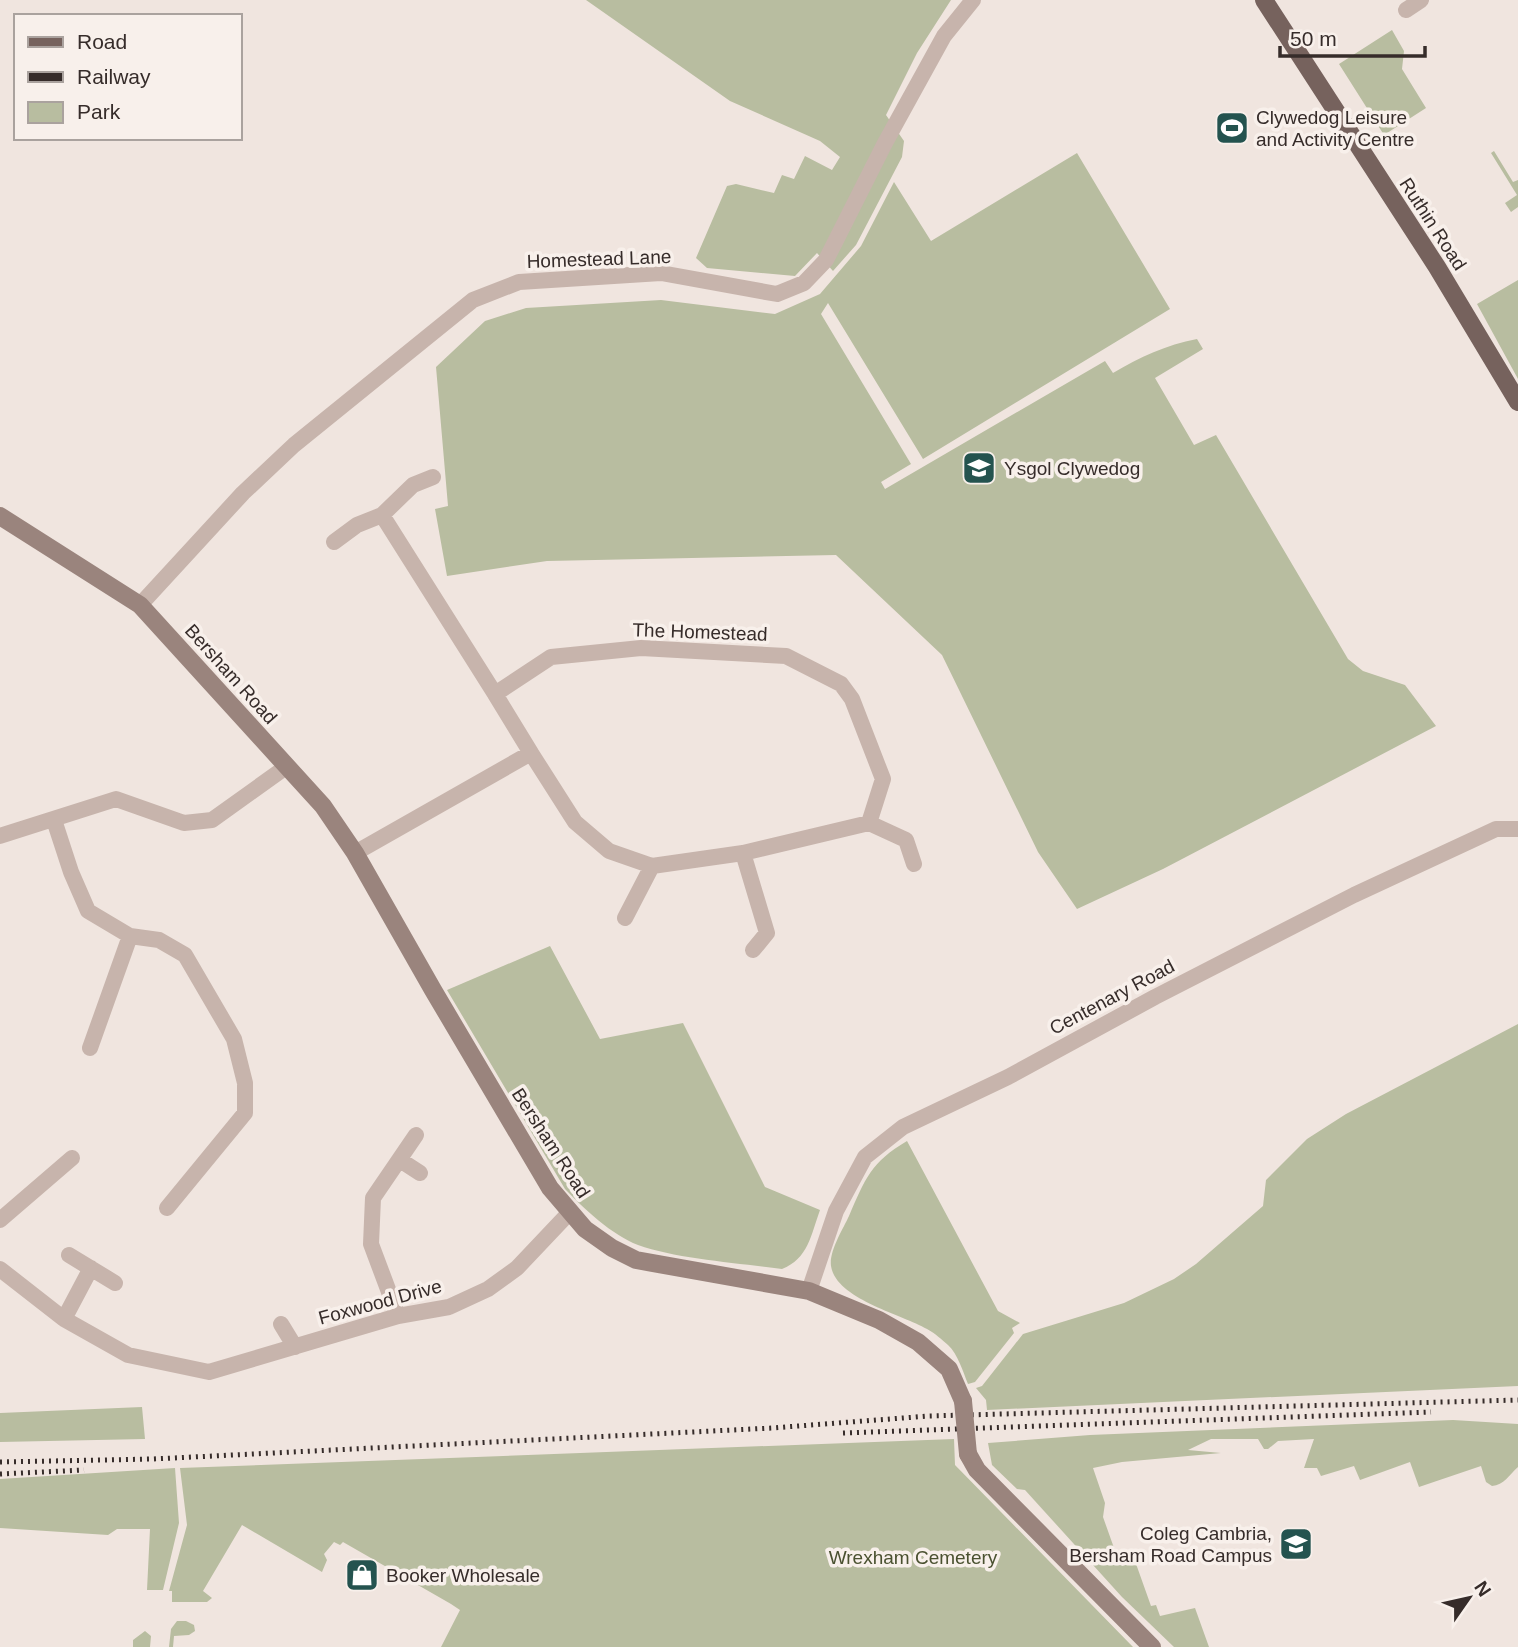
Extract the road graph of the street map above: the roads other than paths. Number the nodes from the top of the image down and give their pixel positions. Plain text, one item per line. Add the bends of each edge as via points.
1 (973, 0) edge
2 (1264, 0) edge
3 (1421, 0) edge
4 (1406, 10) dead end
5 (1518, 402) edge
6 (433, 477) dead end
7 (382, 515) junction
8 (0, 516) edge
9 (334, 542) dead end
10 (140, 605) junction
11 (495, 694) junction
12 (531, 753) junction
13 (286, 767) junction
14 (54, 820) junction
15 (869, 823) junction
16 (1518, 829) edge
17 (0, 836) edge
18 (355, 853) junction
19 (743, 853) junction
20 (914, 864) dead end
21 (652, 866) junction
22 (625, 918) dead end
23 (130, 936) junction
24 (753, 950) dead end
25 (90, 1048) dead end
26 (416, 1135) dead end
27 (72, 1158) dead end
28 (400, 1160) junction
29 (420, 1173) dead end
30 (167, 1208) dead end
31 (569, 1212) junction
32 (0, 1220) edge
33 (69, 1255) dead end
34 (91, 1268) junction
35 (0, 1269) edge
36 (115, 1283) dead end
37 (809, 1291) junction
38 (398, 1316) junction
39 (64, 1319) junction
40 (281, 1324) dead end
41 (295, 1347) junction
42 (1152, 1647) edge

1 - 10 street, Homestead Lane via 944,36 826,260 804,283 777,294 661,274 519,282 473,300 294,445
2 - 5 main road, Ruthin Road via 1437,267
3 - 4 street
6 - 7 street via 413,485
7 - 9 street via 357,525
7 - 11 street
8 - 10 main road, Bersham Road
10 - 13 main road, Bersham Road
11 - 12 street
11 - 15 street, The Homestead via 551,657 641,649 786,656 841,684 852,699 883,779
12 - 18 street
12 - 21 street via 575,822 609,851
13 - 14 street via 212,820 184,823 116,799
13 - 18 main road, Bersham Road via 323,806
14 - 17 street
14 - 23 street via 88,911
15 - 19 street
15 - 20 street via 906,840
16 - 37 street, Centenary Road via 1496,829 1354,895 1008,1077 903,1127 865,1157 836,1211
18 - 31 main road, Bersham Road via 550,1188
19 - 21 street
19 - 24 street via 767,933
21 - 22 street
23 - 25 street
23 - 30 street via 159,940 185,955 234,1039 245,1083 245,1113
26 - 28 street
27 - 32 street
28 - 29 street
28 - 38 street via 373,1198 371,1244
31 - 37 main road, Bersham Road via 585,1230 636,1260
31 - 38 street, Foxwood Drive via 517,1268 488,1289 449,1307
33 - 34 street
34 - 36 street
34 - 39 street
35 - 39 street, Foxwood Drive
37 - 42 main road, Bersham Road, bridge via 879,1320 918,1342 949,1369 963,1402 968,1454 977,1470
38 - 41 street, Foxwood Drive
39 - 41 street, Foxwood Drive via 128,1355 209,1372
40 - 41 street

